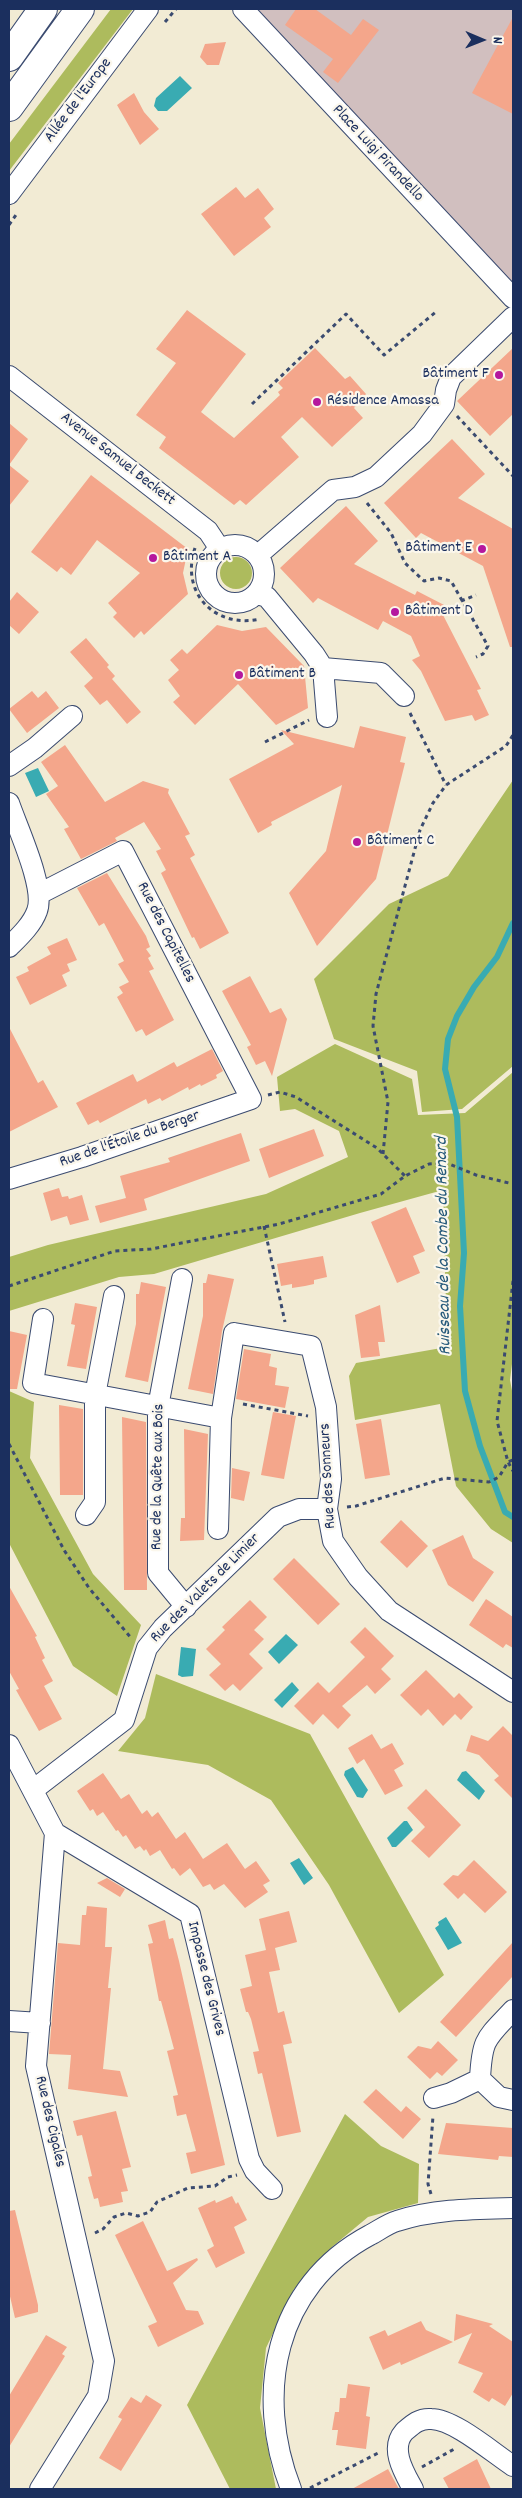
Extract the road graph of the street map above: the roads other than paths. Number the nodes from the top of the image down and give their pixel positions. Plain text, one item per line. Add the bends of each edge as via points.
1 (43, 9) edge
2 (81, 9) edge
3 (148, 9) edge
4 (243, 9) edge
5 (9, 57) edge
6 (9, 107) edge
7 (9, 194) edge
8 (513, 298) edge
9 (513, 317) edge
10 (9, 376) edge
11 (220, 549) junction
12 (258, 555) junction
13 (258, 594) junction
14 (322, 668) junction
15 (404, 696) road end
16 (72, 716) dead end
17 (319, 718) road end
18 (9, 766) edge
19 (9, 803) edge
20 (39, 894) junction
21 (9, 947) edge
22 (251, 1099) joint
23 (9, 1178) edge
24 (182, 1279) dead end
25 (114, 1296) dead end
26 (43, 1318) dead end
27 (95, 1395) junction
28 (158, 1407) junction
29 (222, 1409) junction
30 (327, 1509) junction
31 (86, 1515) dead end
32 (218, 1529) dead end
33 (186, 1607) junction
34 (513, 1692) edge
35 (9, 1745) edge
36 (33, 1790) junction
37 (55, 1833) junction
38 (513, 2010) edge
39 (9, 2021) edge
40 (40, 2023) junction
41 (480, 2079) junction
42 (434, 2098) road end
43 (513, 2100) edge
44 (272, 2188) dead end
45 (513, 2208) edge
46 (513, 2466) edge
47 (410, 2482) edge
48 (40, 2489) edge
49 (291, 2489) edge

1 - 5 highway
2 - 6 highway
3 - 7 street, Allée de l'Europe
4 - 8 street, Place Luigi Pirandello
9 - 12 street via 451,377 444,404 422,434 376,478 355,487 333,490
10 - 11 street, Avenue Samuel Beckett via 208,531
11 - 12 street via 240,545
11 - 13 street via 208,564 206,573 212,592 219,599 235,604
12 - 13 street via 264,570
13 - 14 street via 267,597
14 - 15 street via 380,673
14 - 17 street
16 - 18 street
19 - 20 street
20 - 21 street via 38,911
20 - 22 street, Rue des Capitelles via 123,851
22 - 23 street, Rue de l'Étoile du Berger via 82,1157
24 - 28 street, Rue de la Quête aux Bois
25 - 27 street
26 - 27 street via 33,1384
27 - 28 street
27 - 31 street via 94,1502
28 - 29 street
28 - 33 street, Rue de la Quête aux Bois via 158,1573
29 - 30 street, Rue des Sonneurs via 234,1334 311,1346 326,1407 331,1479
29 - 32 street
30 - 33 street, Rue des Valets de Limier via 299,1509 278,1517
30 - 34 street, Rue des Sonneurs via 333,1541 358,1578 389,1611
33 - 36 street, Rue des Valets de Limier via 147,1648 124,1720
35 - 36 street
36 - 37 street
37 - 40 street, Rue des Cigales
37 - 44 street, Impasse des Grives via 190,1914 249,2159 255,2171
38 - 41 street via 485,2040
39 - 40 street
40 - 48 street, Rue des Cigales via 36,2066 104,2361 98,2396
41 - 42 street
41 - 43 street via 499,2097
45 - 49 street via 435,2212 395,2222 348,2248 327,2265 303,2296 285,2329 275,2369 274,2424 279,2454
46 - 47 street via 447,2422 430,2418 415,2422 402,2435 398,2450

